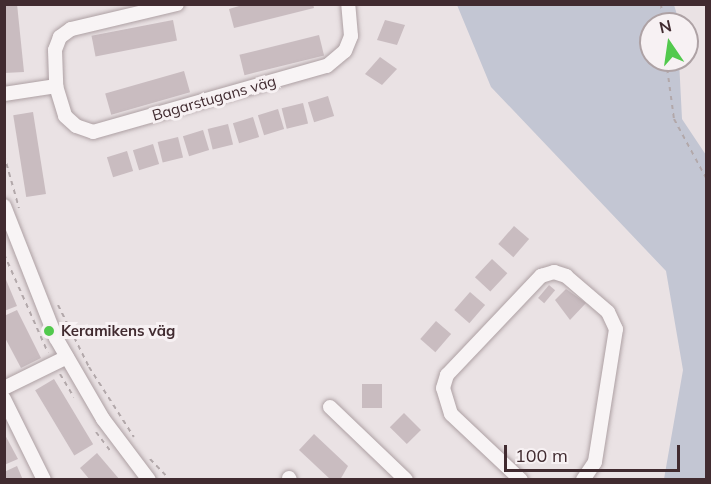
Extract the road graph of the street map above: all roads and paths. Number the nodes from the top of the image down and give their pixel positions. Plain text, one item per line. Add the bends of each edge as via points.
1 (177, 4) edge
2 (348, 4) edge
3 (668, 72) edge
4 (56, 87) junction
5 (4, 94) edge
6 (4, 156) edge
7 (706, 178) edge
8 (4, 206) edge
9 (20, 210) dead end
10 (57, 303) dead end
11 (67, 357) junction
12 (4, 388) edge
13 (4, 399) edge
14 (330, 407) dead end
15 (138, 443) dead end
16 (144, 452) dead end
17 (44, 480) edge
18 (149, 480) edge
19 (170, 480) edge
20 (406, 480) edge
21 (521, 480) edge
22 (583, 480) edge

1 - 4 street, Bagarstugans väg via 71,29 60,37 55,50
2 - 4 street, Bagarstugans väg via 352,21 345,51 327,66 93,132 76,126 65,116
3 - 7 path via 674,119
4 - 5 street
6 - 9 path
8 - 11 street via 14,238
10 - 15 path via 89,367
11 - 12 street
11 - 18 street via 103,419
13 - 17 street
14 - 20 street
16 - 19 path
21 - 22 street via 451,414 443,388 447,375 541,276 554,272 566,276 608,312 616,329 595,462

